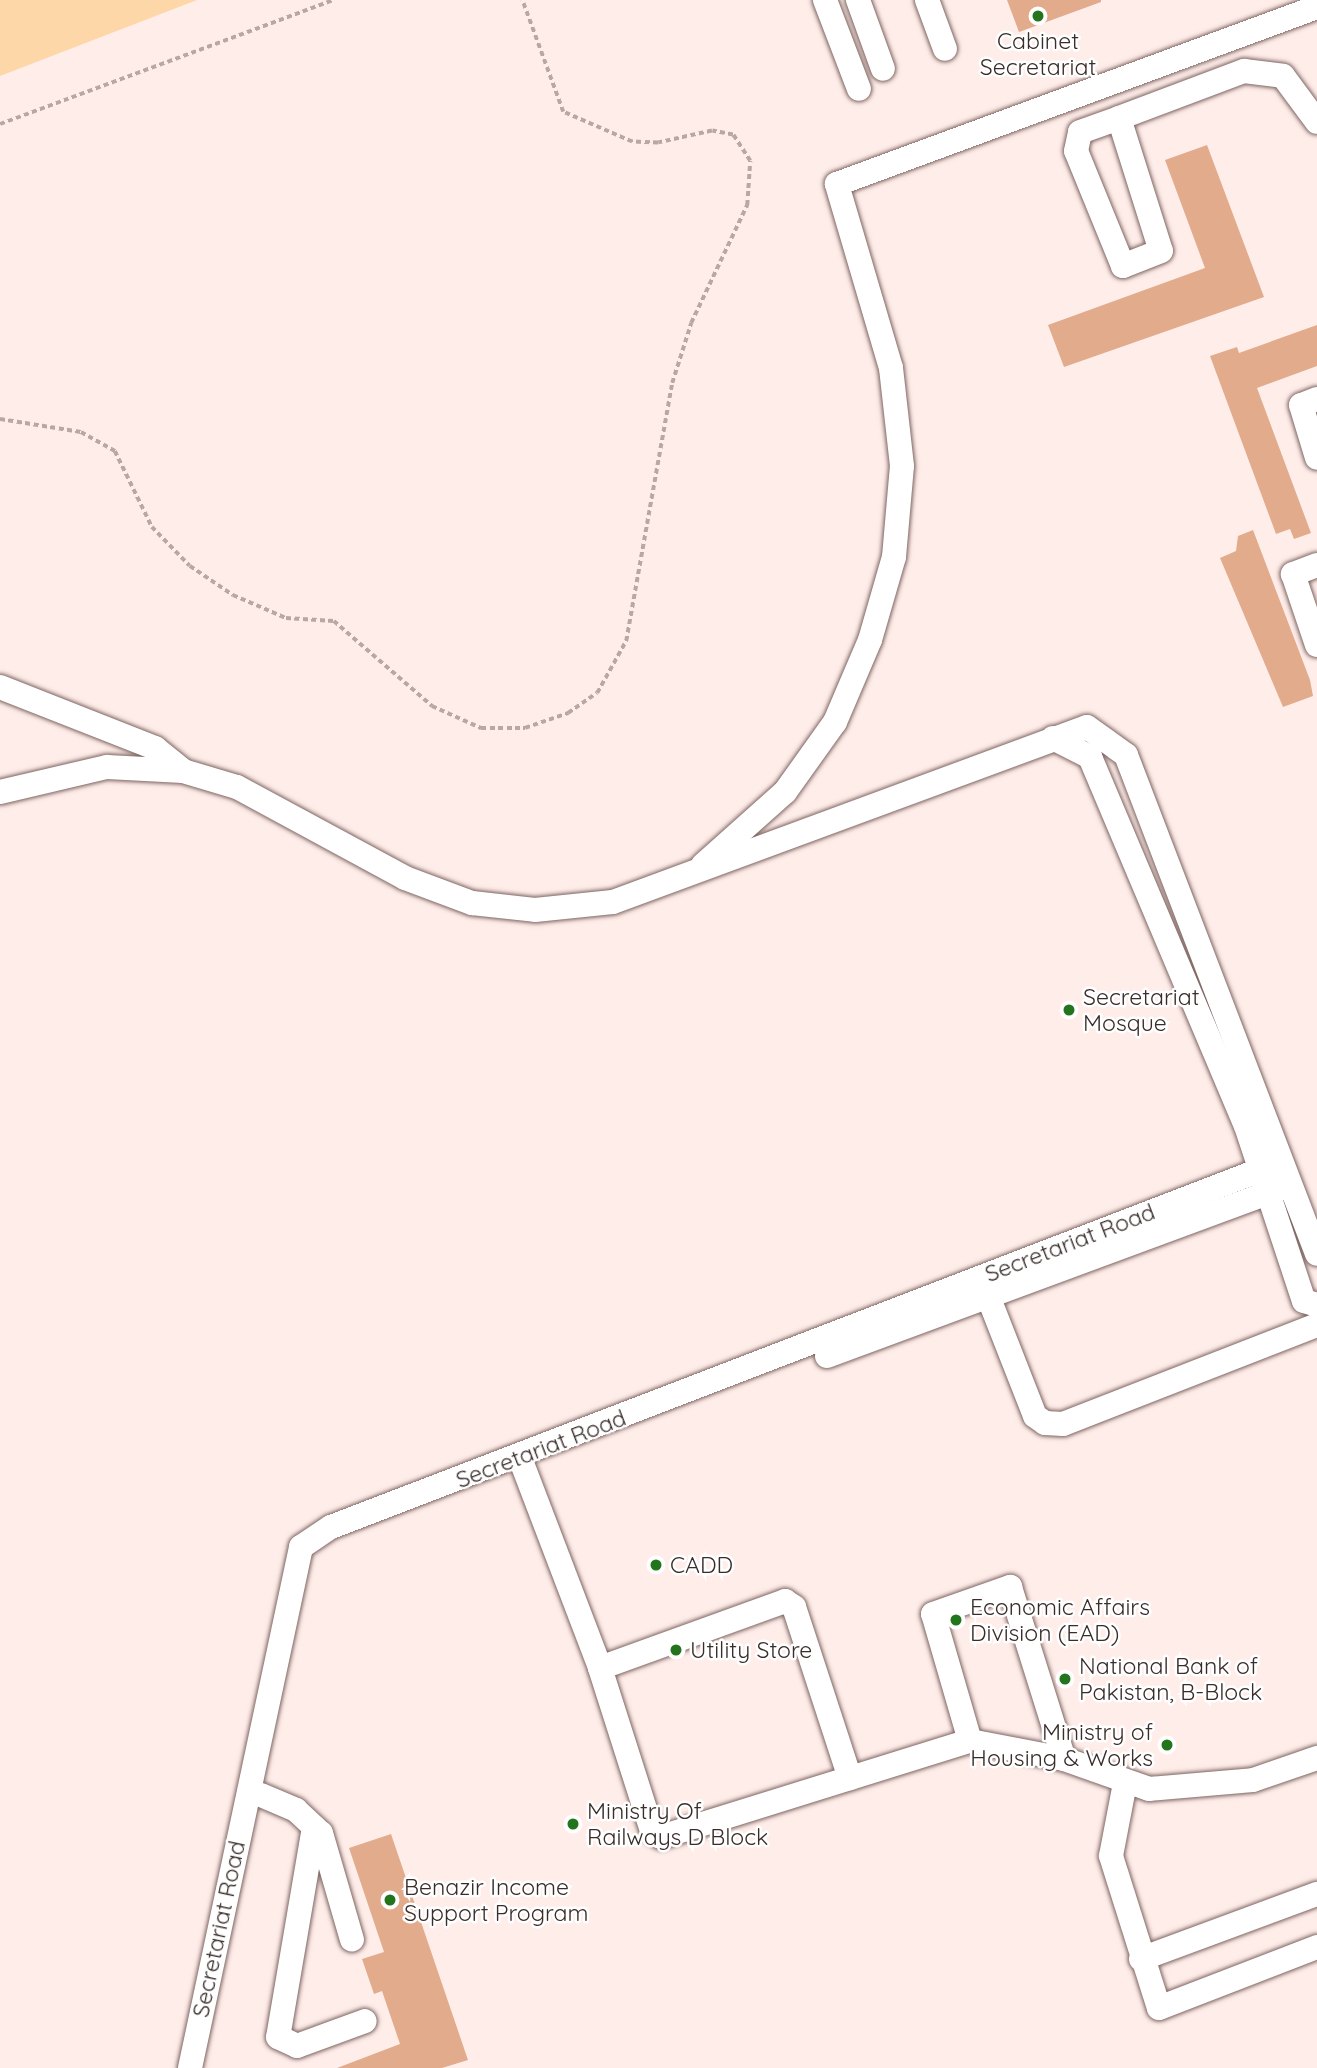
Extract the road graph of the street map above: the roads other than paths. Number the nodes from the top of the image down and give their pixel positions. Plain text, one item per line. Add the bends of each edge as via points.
1 (825, 0) edge
2 (858, 0) edge
3 (927, 0) edge
4 (1317, 7) edge
5 (945, 49) dead end
6 (883, 69) dead end
7 (859, 89) dead end
8 (1119, 118) junction
9 (1317, 122) edge
10 (1317, 399) edge
11 (1317, 458) edge
12 (1317, 565) edge
13 (1317, 645) edge
14 (0, 687) edge
15 (1053, 738) junction
16 (183, 771) junction
17 (0, 792) edge
18 (692, 875) junction
19 (1271, 1165) junction
20 (1280, 1189) junction
21 (1317, 1254) edge
22 (988, 1296) junction
23 (1317, 1305) edge
24 (1317, 1325) edge
25 (522, 1463) junction
26 (600, 1668) junction
27 (970, 1741) junction
28 (1317, 1758) edge
29 (1064, 1759) junction
30 (850, 1778) junction
31 (1125, 1783) junction
32 (261, 1795) junction
33 (314, 1827) junction
34 (1317, 1894) edge
35 (352, 1940) dead end
36 (1317, 1947) edge
37 (1141, 1959) junction
38 (365, 2021) dead end
39 (190, 2068) edge
40 (204, 2068) edge

1 - 7 street
2 - 6 street
3 - 5 street
4 - 18 street via 837,184 891,368 902,466 894,557 870,640 835,722 785,792
8 - 8 street via 1080,132 1076,151 1123,266 1161,251
8 - 9 street via 1244,71 1283,76
10 - 11 street via 1301,405
12 - 13 street via 1293,574
14 - 16 street via 155,748
15 - 18 street
15 - 19 street via 1090,757
15 - 19 street via 1087,727 1126,755
16 - 17 street via 107,767
16 - 18 street via 237,787 405,878 472,903 535,910 613,902
19 - 20 street
19 - 25 street, Secretariat Road
20 - 21 street
20 - 22 street, Secretariat Road
20 - 23 street via 1304,1301
22 - 24 street via 1035,1416 1045,1423 1063,1424
22 - 25 street, Secretariat Road
25 - 26 street
25 - 32 street, Secretariat Road via 322,1547 305,1582
25 - 39 street, Secretariat Road via 331,1527 301,1547
26 - 30 street via 652,1831 661,1837
26 - 30 street via 785,1601 794,1607
27 - 29 street
27 - 29 street via 933,1614 1010,1587
27 - 30 street
28 - 31 street via 1253,1780 1200,1788
29 - 31 street
31 - 37 street via 1111,1856
32 - 33 street via 296,1810
32 - 40 street, Secretariat Road
33 - 35 street
33 - 38 street via 278,2037 297,2046
34 - 37 street
36 - 37 street via 1159,2008

